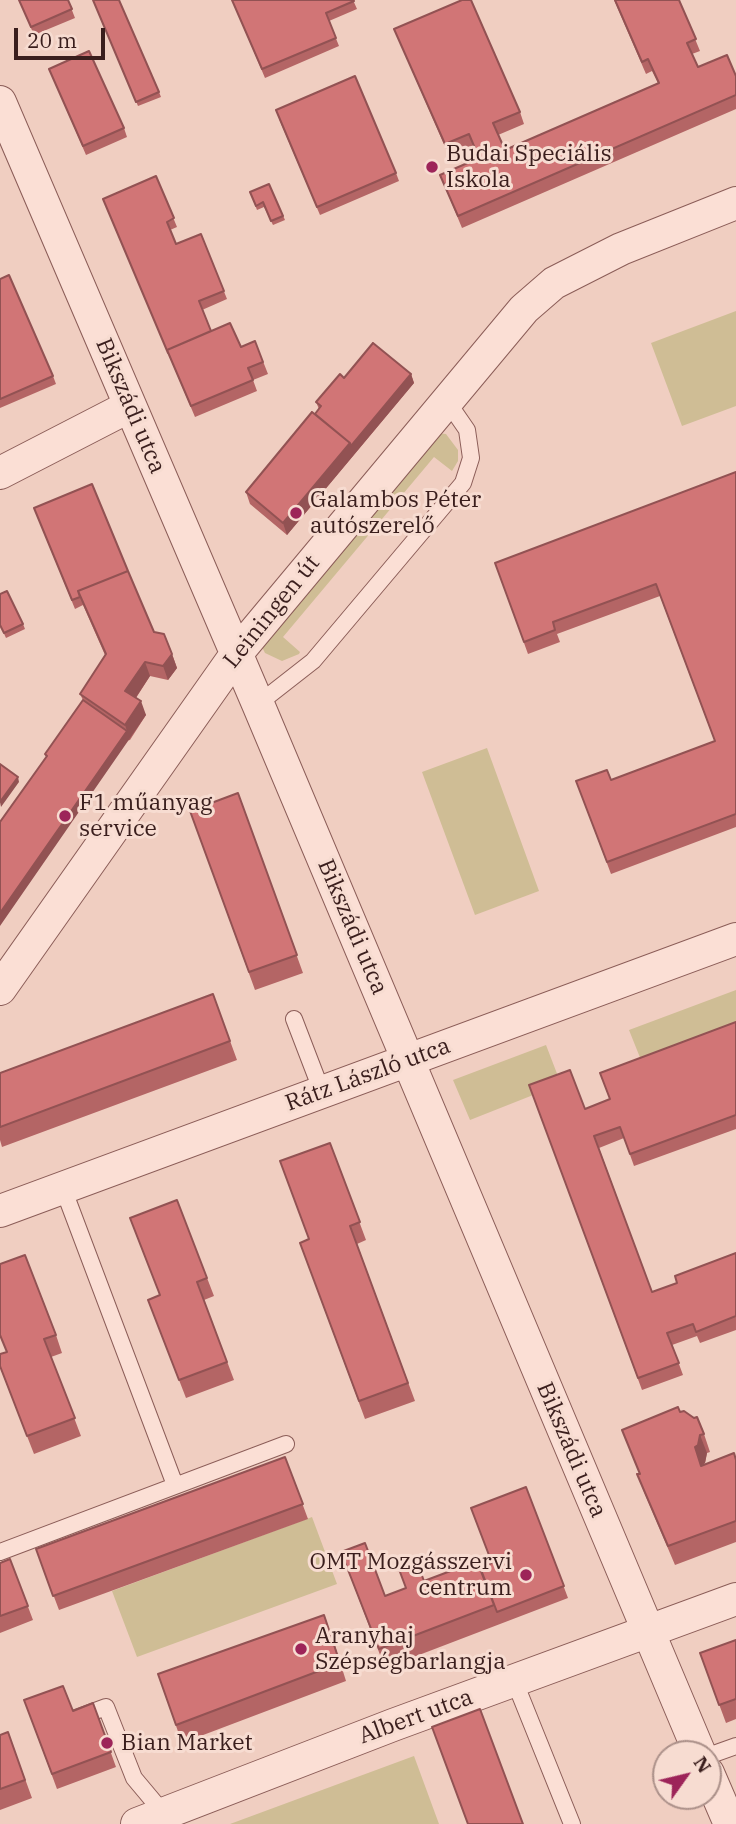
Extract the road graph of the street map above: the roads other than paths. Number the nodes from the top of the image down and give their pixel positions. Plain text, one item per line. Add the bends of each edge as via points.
1 (0, 102) edge
2 (736, 202) edge
3 (447, 401) junction
4 (130, 406) junction
5 (0, 472) edge
6 (237, 653) junction
7 (258, 704) junction
8 (736, 939) edge
9 (0, 989) edge
10 (294, 1020) dead end
11 (408, 1060) junction
12 (322, 1092) junction
13 (63, 1188) junction
14 (0, 1211) edge
15 (286, 1444) dead end
16 (175, 1485) junction
17 (0, 1552) edge
18 (736, 1599) edge
19 (646, 1631) junction
20 (514, 1680) junction
21 (76, 1718) edge
22 (694, 1740) edge
23 (722, 1805) edge
24 (157, 1821) edge
25 (572, 1824) edge
26 (730, 1824) edge

1 - 4 street, Bikszádi utca
2 - 3 street, Leiningen út via 621,249 554,283 524,309
3 - 6 street, Leiningen út
3 - 7 lane via 467,430 471,458 463,483 313,661
4 - 5 street
4 - 6 street, Bikszádi utca
6 - 7 street, Bikszádi utca
6 - 9 street, Leiningen út
7 - 11 street, Bikszádi utca
8 - 11 street, Rátz László utca
10 - 12 lane
11 - 12 street, Rátz László utca
11 - 19 street, Bikszádi utca
12 - 13 street, Rátz László utca
13 - 14 street, Rátz László utca
13 - 16 lane
15 - 16 lane
16 - 17 lane
18 - 19 street, Albert utca
19 - 20 street, Albert utca
19 - 22 street, Bikszádi utca
20 - 24 street, Albert utca
20 - 25 lane
21 - 24 lane via 106,1707
23 - 26 street

